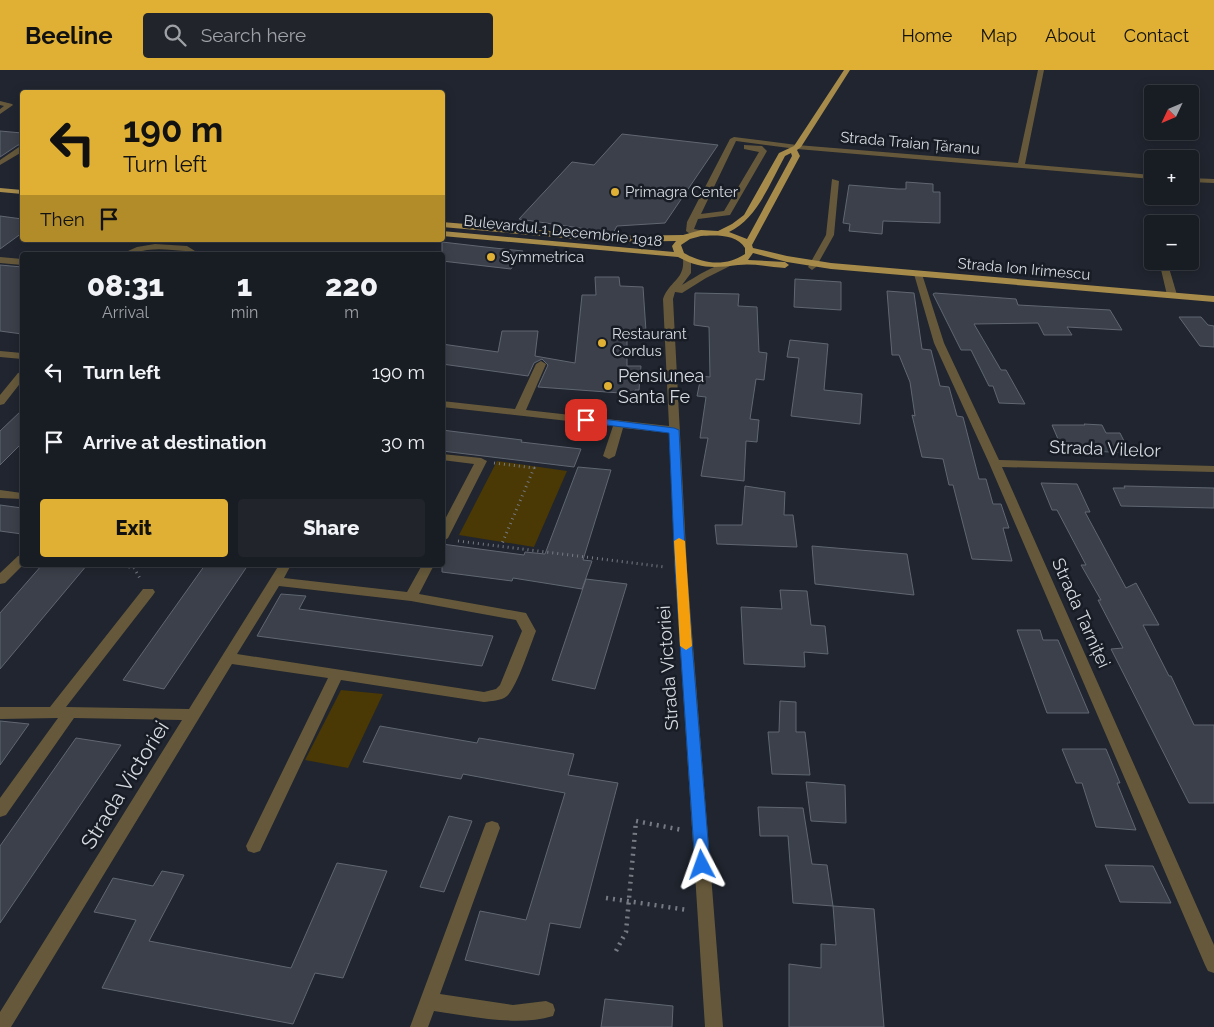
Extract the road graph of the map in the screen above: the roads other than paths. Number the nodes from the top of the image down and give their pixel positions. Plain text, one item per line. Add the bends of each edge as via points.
1 (847, 70) edge
2 (1042, 70) edge
3 (0, 103) edge
4 (0, 112) edge
5 (732, 145) junction
6 (795, 149) junction
7 (20, 150) edge
8 (0, 163) edge
9 (1021, 166) junction
10 (1144, 176) edge
11 (1199, 180) edge
12 (0, 181) edge
13 (835, 181) dead end
14 (1214, 181) edge
15 (20, 184) edge
16 (0, 190) edge
17 (20, 192) edge
18 (695, 217) junction
19 (445, 224) edge
20 (445, 233) edge
21 (701, 233) junction
22 (720, 233) junction
23 (684, 238) junction
24 (750, 247) junction
25 (131, 252) edge
26 (191, 252) edge
27 (684, 257) junction
28 (0, 260) edge
29 (20, 262) edge
30 (734, 263) junction
31 (813, 266) junction
32 (1165, 270) edge
33 (918, 274) junction
34 (1172, 295) junction
35 (1214, 299) edge
36 (669, 305) junction
37 (0, 354) edge
38 (20, 356) edge
39 (541, 364) dead end
40 (20, 377) edge
41 (0, 402) edge
42 (445, 404) edge
43 (519, 413) junction
44 (619, 424) junction
45 (674, 430) junction
46 (609, 456) dead end
47 (445, 457) edge
48 (995, 463) junction
49 (1214, 470) edge
50 (0, 494) edge
51 (20, 496) edge
52 (447, 539) edge
53 (20, 561) edge
54 (284, 567) edge
55 (427, 567) edge
56 (0, 580) edge
57 (276, 581) junction
58 (148, 592) road end
59 (411, 598) junction
60 (228, 658) junction
61 (337, 675) junction
62 (54, 712) junction
63 (70, 712) junction
64 (0, 713) edge
65 (193, 714) junction
66 (0, 810) edge
67 (492, 828) dead end
68 (254, 846) dead end
69 (1214, 965) edge
70 (428, 1001) junction
71 (546, 1010) dead end
72 (1, 1027) edge
73 (419, 1027) edge
74 (714, 1027) edge

1 - 6 main road
2 - 9 street
3 - 4 street via 10,105
5 - 6 street, Strada Traian Țăranu via 734,139
5 - 18 street
5 - 18 street via 763,151 727,213
6 - 9 street, Strada Traian Țăranu
6 - 22 main road via 782,155 747,216
6 - 24 main road via 796,156
7 - 8 street
9 - 10 street, Strada Traian Țăranu
11 - 14 street
12 - 15 main road
13 - 31 street via 830,235
16 - 17 main road
18 - 21 street via 690,231
19 - 23 main road, Bulevardul 1 Decembrie 1918 via 610,239
20 - 27 main road, Bulevardul 1 Decembrie 1918
21 - 22 main road, Bulevardul 1 Decembrie 1918
21 - 23 main road, Bulevardul 1 Decembrie 1918
22 - 24 main road, Strada Ion Irimescu via 742,239
23 - 27 main road via 676,246
24 - 30 main road via 745,259
24 - 31 main road, Strada Ion Irimescu
25 - 26 street via 159,245
27 - 30 main road, Bulevardul 1 Decembrie 1918 via 706,265
27 - 36 street, Strada Victoriei via 688,273 668,296
28 - 29 street
30 - 31 main road, Strada Ion Irimescu
30 - 36 street via 690,283 676,294
31 - 33 main road, Strada Ion Irimescu
32 - 34 street
33 - 34 main road, Strada Ion Irimescu
33 - 48 street, Strada Tarniței via 939,342
34 - 35 main road, Strada Ion Irimescu
36 - 45 street, Strada Victoriei
37 - 38 street
39 - 43 street
40 - 41 street
42 - 43 street
43 - 44 street
44 - 45 street
44 - 46 street
45 - 74 street, Strada Victoriei
47 - 52 street via 481,461
48 - 49 street, Strada Vilelor
48 - 69 street, Strada Tarniței
50 - 51 street
53 - 56 street
54 - 57 street, Strada Victoriei
55 - 59 street
57 - 59 street
57 - 60 street, Strada Victoriei
58 - 62 street
59 - 61 street via 521,616 529,631 506,688 500,694 484,697
60 - 61 street
60 - 65 street, Strada Victoriei
61 - 68 street
62 - 63 street
62 - 64 street
63 - 65 street
63 - 66 street
65 - 72 street, Strada Victoriei
67 - 70 street
70 - 71 street via 513,1014
70 - 73 street

